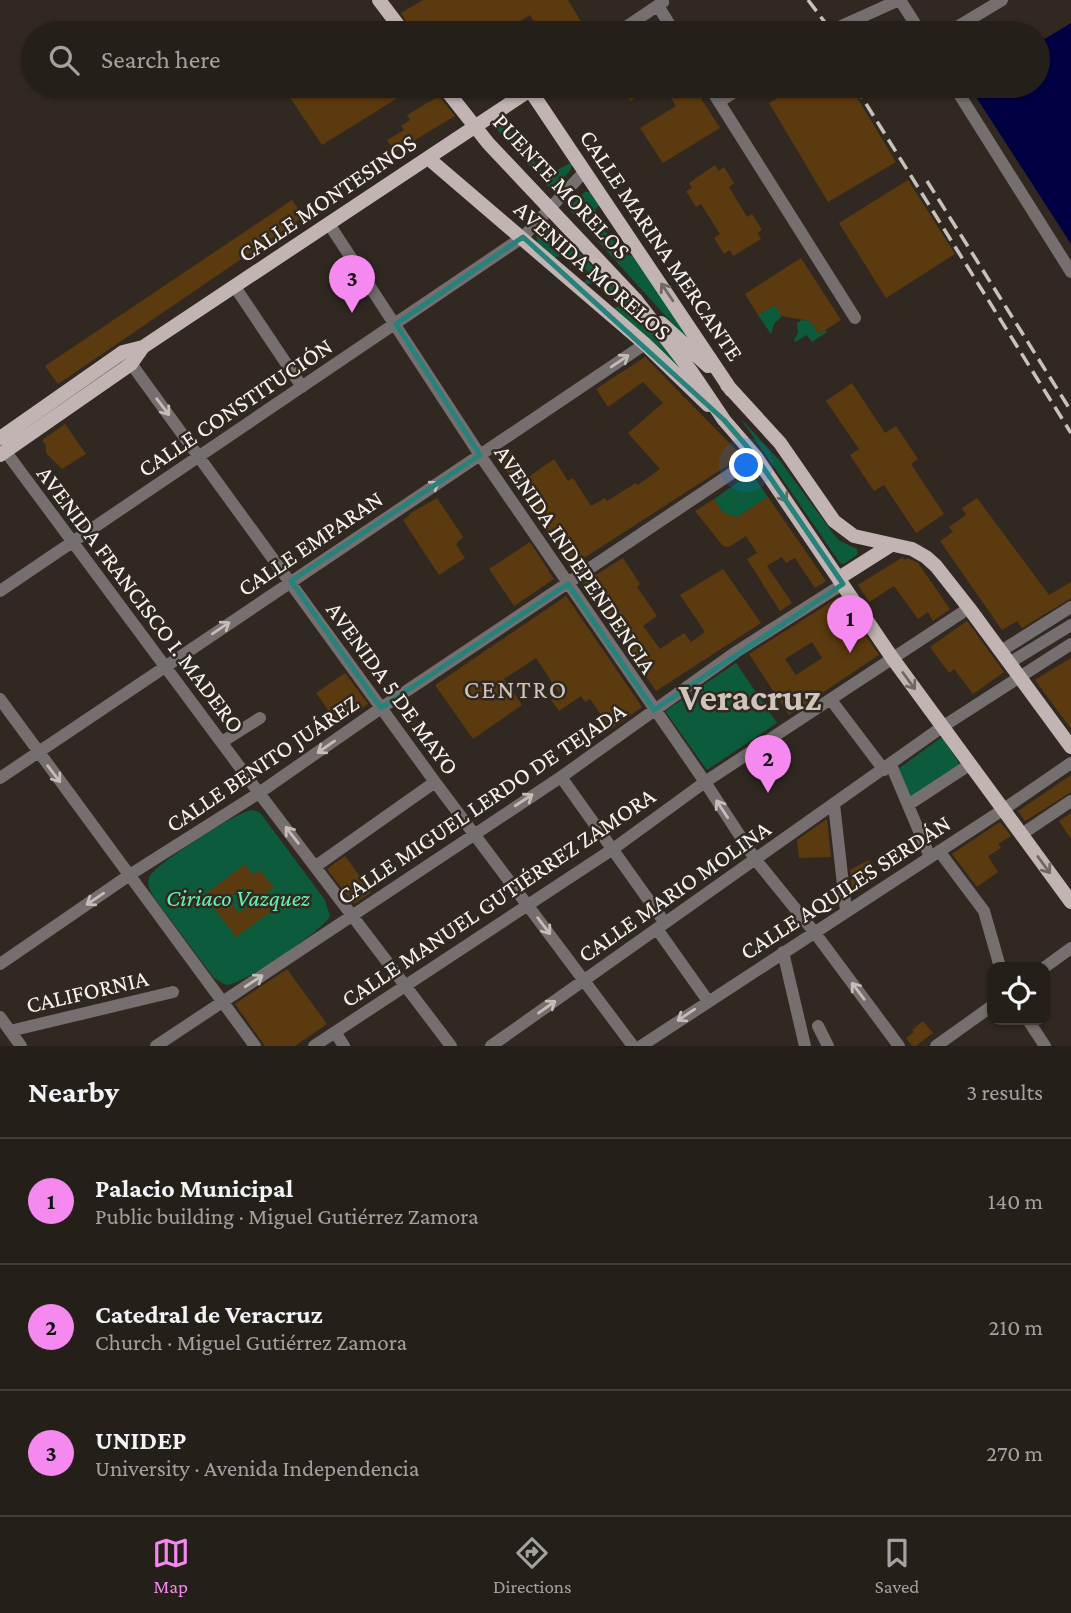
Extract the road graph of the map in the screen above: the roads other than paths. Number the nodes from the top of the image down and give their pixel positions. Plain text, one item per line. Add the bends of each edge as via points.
1 (379, 0) edge
2 (899, 0) edge
3 (1002, 0) edge
4 (661, 3) edge
5 (395, 21) edge
6 (635, 21) edge
7 (669, 21) edge
8 (853, 21) edge
9 (912, 21) edge
10 (967, 21) edge
11 (452, 98) edge
12 (519, 98) edge
13 (540, 98) edge
14 (716, 98) edge
15 (725, 98) edge
16 (962, 98) edge
17 (719, 102) junction
18 (428, 158) junction
19 (585, 171) junction
20 (329, 224) junction
21 (523, 237) junction
22 (1071, 272) edge
23 (235, 287) junction
24 (650, 315) junction
25 (855, 318) dead end
26 (396, 324) junction
27 (645, 344) junction
28 (127, 358) junction
29 (302, 387) junction
30 (731, 390) junction
31 (724, 420) junction
32 (1, 447) edge
33 (480, 455) junction
34 (200, 456) junction
35 (757, 457) junction
36 (72, 542) junction
37 (891, 545) junction
38 (290, 581) junction
39 (841, 581) junction
40 (568, 584) junction
41 (0, 591) edge
42 (1071, 607) edge
43 (970, 608) junction
44 (1071, 625) edge
45 (1050, 638) junction
46 (1071, 644) edge
47 (1059, 651) junction
48 (1005, 657) junction
49 (893, 659) junction
50 (164, 666) junction
51 (1020, 677) junction
52 (0, 699) edge
53 (831, 699) junction
54 (382, 708) junction
55 (654, 710) junction
56 (260, 718) dead end
57 (942, 727) junction
58 (222, 742) junction
59 (1071, 747) edge
60 (38, 752) junction
61 (1071, 763) edge
62 (969, 765) junction
63 (888, 767) junction
64 (561, 777) junction
65 (0, 778) edge
66 (435, 782) junction
67 (705, 782) junction
68 (259, 793) junction
69 (1071, 801) edge
70 (834, 804) junction
71 (908, 805) junction
72 (1004, 809) junction
73 (473, 834) junction
74 (1022, 834) junction
75 (613, 849) junction
76 (935, 854) junction
77 (755, 859) junction
78 (316, 866) junction
79 (131, 874) junction
80 (1071, 902) edge
81 (528, 905) junction
82 (846, 911) junction
83 (354, 916) junction
84 (661, 926) junction
85 (815, 933) junction
86 (1071, 948) edge
87 (783, 952) junction
88 (999, 962) edge
89 (1050, 963) edge
90 (0, 964) edge
91 (584, 980) junction
92 (405, 984) junction
93 (173, 992) dead end
94 (222, 1001) junction
95 (708, 1001) junction
96 (987, 1010) edge
97 (0, 1017) edge
98 (1031, 1025) edge
99 (818, 1026) dead end
100 (10, 1031) junction
101 (335, 1032) junction
102 (21, 1046) edge
103 (156, 1046) edge
104 (255, 1046) edge
105 (314, 1046) edge
106 (344, 1046) edge
107 (452, 1046) edge
108 (491, 1046) edge
109 (633, 1046) edge
110 (641, 1046) edge
111 (805, 1046) edge
112 (828, 1046) edge
113 (899, 1046) edge
114 (936, 1046) edge
115 (1045, 1046) edge

1 - 5 main road
2 - 8 street
2 - 9 street
3 - 10 street
4 - 6 street
4 - 7 street
11 - 24 main road, PUENTE MORELOS, bridge via 488,143
12 - 18 main road, CALLE MONTESINOS
13 - 19 main road, CALLE MARINA MERCANTE
14 - 17 street
15 - 17 street
16 - 22 street
17 - 25 street
18 - 20 main road, CALLE MONTESINOS
18 - 21 main road, AVENIDA MORELOS
19 - 21 street, CALLE CONSTITUCIÓN
30 -> 19 main road, CALLE MARINA MERCANTE
20 - 23 main road, CALLE MONTESINOS
20 - 26 street, AVENIDA INDEPENDENCIA
21 - 26 street, CALLE CONSTITUCIÓN
21 - 27 main road, AVENIDA MORELOS
23 - 28 main road, CALLE MONTESINOS
23 - 29 street
24 - 30 main road, CALLE MARINA MERCANTE via 677,335
24 - 31 main road
26 - 29 street, CALLE CONSTITUCIÓN
26 - 33 street, AVENIDA INDEPENDENCIA
27 - 31 main road, AVENIDA MORELOS
33 -> 27 street, CALLE EMPARAN
28 - 32 main road, CALLE MONTESINOS
28 -> 34 street, AVENIDA 5 DE MAYO
29 - 34 street, CALLE CONSTITUCIÓN
30 - 37 main road, CALLE MARINA MERCANTE via 780,443 834,521 854,536
31 - 35 main road
32 - 36 street, AVENIDA FRANCISCO I. MADERO
38 -> 33 street, CALLE EMPARAN
33 - 40 street, AVENIDA INDEPENDENCIA
34 - 36 street, CALLE CONSTITUCIÓN
34 - 38 street, AVENIDA 5 DE MAYO
35 -> 39 main road
35 - 40 street, CALLE BENITO JUÁREZ
36 - 41 street, CALLE CONSTITUCIÓN
36 - 50 street, AVENIDA FRANCISCO I. MADERO
37 - 39 main road
37 - 43 main road, CALLE MARINA MERCANTE via 926,557
50 -> 38 street, CALLE EMPARAN
38 - 54 street, AVENIDA 5 DE MAYO
39 - 49 main road
39 - 55 street, CALLE MIGUEL LERDO DE TEJADA
40 - 54 street, CALLE BENITO JUÁREZ
40 - 55 street, AVENIDA INDEPENDENCIA
42 - 48 street
43 - 48 main road, CALLE MARINA MERCANTE
43 - 49 street, CALLE MANUEL GUTIÉRREZ ZAMORA
44 - 45 street
45 - 47 street
45 - 48 street
46 - 47 street, CALLE MARIO MOLINA
47 - 51 street, CALLE MARIO MOLINA
48 - 51 main road, CALLE MARINA MERCANTE
49 - 53 street, CALLE MANUEL GUTIÉRREZ ZAMORA
49 -> 57 main road
50 - 58 street, AVENIDA FRANCISCO I. MADERO
50 - 60 street, CALLE EMPARAN
51 - 57 street, CALLE MARIO MOLINA
51 - 59 main road, CALLE MARINA MERCANTE
52 - 60 street
53 - 63 street
53 - 67 street, CALLE MANUEL GUTIÉRREZ ZAMORA
54 - 66 street, AVENIDA 5 DE MAYO
54 -> 68 street, CALLE BENITO JUÁREZ
55 - 64 street, CALLE MIGUEL LERDO DE TEJADA
55 - 67 street, AVENIDA INDEPENDENCIA
56 - 58 street
57 - 62 main road
57 - 63 street, CALLE MARIO MOLINA
58 - 68 street, AVENIDA FRANCISCO I. MADERO
60 - 65 street, CALLE EMPARAN
60 -> 79 street
61 - 72 street, CALLE AQUILES SERDÁN
62 - 71 street
62 - 72 main road
63 - 70 street, CALLE MARIO MOLINA
63 - 71 street
73 -> 64 street, CALLE MIGUEL LERDO DE TEJADA
64 - 75 street
66 - 73 street, AVENIDA 5 DE MAYO
66 - 78 street
67 - 75 street, CALLE MANUEL GUTIÉRREZ ZAMORA
77 -> 67 street, AVENIDA INDEPENDENCIA
78 -> 68 street, AVENIDA FRANCISCO I. MADERO
68 - 79 street, CALLE BENITO JUÁREZ
69 - 74 street
70 - 77 street, CALLE MARIO MOLINA
70 - 82 street
71 - 76 street
72 - 74 main road
72 - 76 street, CALLE AQUILES SERDÁN
73 - 81 street, AVENIDA 5 DE MAYO
73 - 83 street, CALLE MIGUEL LERDO DE TEJADA
74 -> 80 main road
75 - 81 street, CALLE MANUEL GUTIÉRREZ ZAMORA
75 - 84 street
76 - 82 street, CALLE AQUILES SERDÁN
76 - 88 street via 984,911
77 - 84 street, CALLE MARIO MOLINA
77 - 85 street, AVENIDA INDEPENDENCIA
78 - 83 street, AVENIDA FRANCISCO I. MADERO
79 -> 90 street, CALLE BENITO JUÁREZ
79 - 94 street
81 -> 91 street, AVENIDA 5 DE MAYO
81 - 92 street, CALLE MANUEL GUTIÉRREZ ZAMORA
82 - 85 street, CALLE AQUILES SERDÁN
83 - 92 street, AVENIDA FRANCISCO I. MADERO
94 -> 83 street, CALLE MIGUEL LERDO DE TEJADA
84 - 91 street, CALLE MARIO MOLINA
84 - 95 street
85 - 87 street, CALLE AQUILES SERDÁN
113 -> 85 street, AVENIDA INDEPENDENCIA
86 - 89 street
87 - 95 street, CALLE AQUILES SERDÁN
87 - 111 street
108 -> 91 street, CALLE MARIO MOLINA
91 - 109 street, AVENIDA 5 DE MAYO
92 - 101 street, CALLE MANUEL GUTIÉRREZ ZAMORA
92 - 107 street, AVENIDA FRANCISCO I. MADERO
93 - 100 street, CALIFORNIA
94 - 103 street, CALLE MIGUEL LERDO DE TEJADA
94 - 104 street
95 -> 110 street, CALLE AQUILES SERDÁN
96 - 114 street
97 - 100 street
98 - 115 street
99 - 112 street
100 - 102 street
101 - 105 street, CALLE MANUEL GUTIÉRREZ ZAMORA
101 - 106 street

